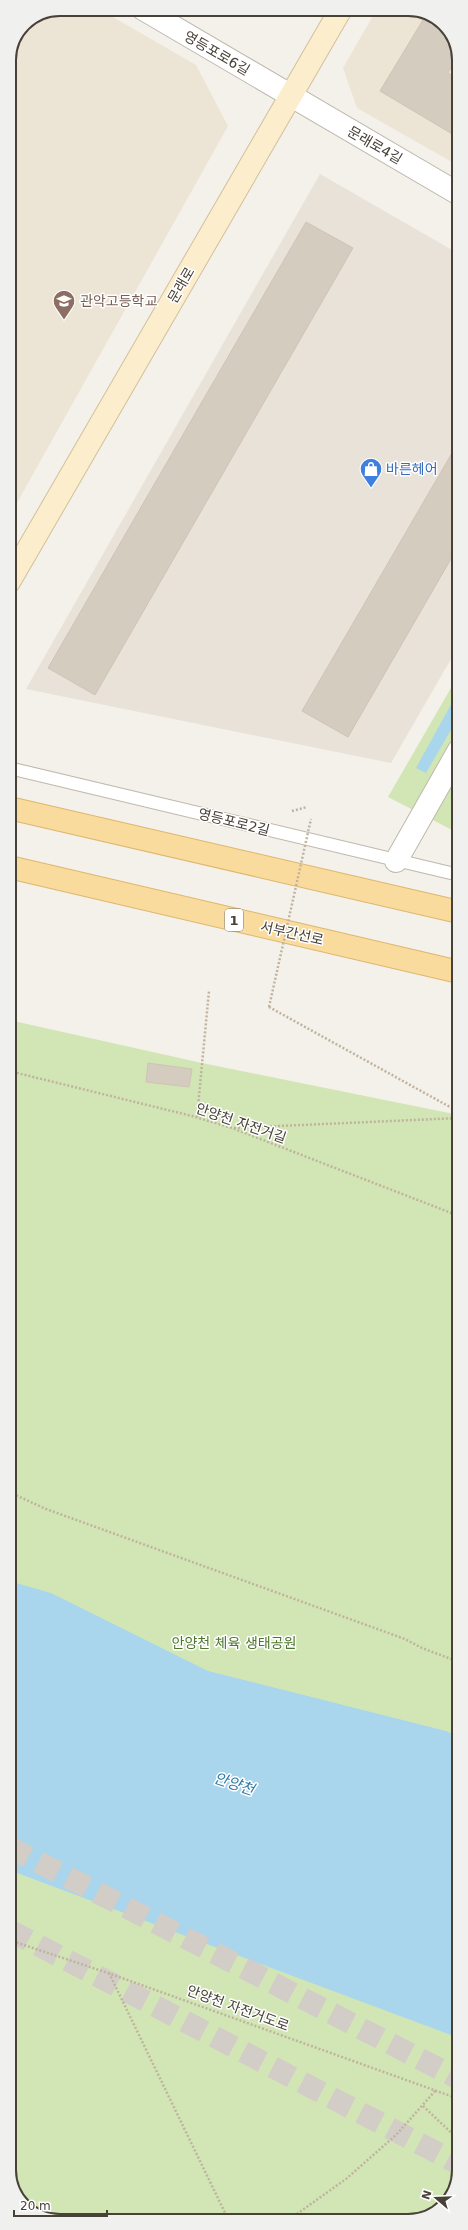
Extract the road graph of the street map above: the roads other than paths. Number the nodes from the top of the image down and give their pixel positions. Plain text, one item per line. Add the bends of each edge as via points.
1 (155, 16) edge
2 (337, 16) edge
3 (292, 96) junction
4 (452, 190) edge
5 (16, 570) edge
6 (452, 762) edge
7 (16, 770) edge
8 (16, 810) edge
9 (396, 861) junction
10 (16, 869) edge
11 (452, 873) edge
12 (452, 910) edge
13 (452, 970) edge

1 - 3 street, 영등포로6길
2 - 3 street, 문래로
3 - 4 street, 문래로4길
3 - 5 street, 문래로
6 - 9 street
7 - 9 lane, 영등포로2길
8 - 12 main road
9 - 11 lane, 영등포로2길
10 - 13 main road, 서부간선로 / 1

